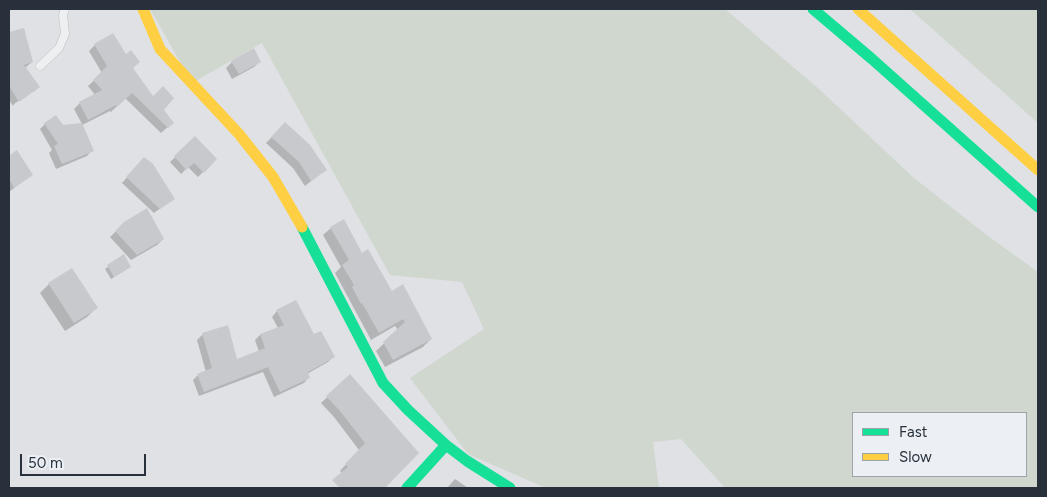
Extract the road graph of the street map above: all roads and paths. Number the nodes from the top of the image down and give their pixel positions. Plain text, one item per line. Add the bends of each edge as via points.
1 (65, 9) edge
2 (143, 9) edge
3 (813, 9) edge
4 (858, 9) edge
5 (40, 66) dead end
6 (1038, 170) edge
7 (1038, 207) edge
8 (446, 446) junction
9 (407, 488) edge
10 (510, 488) edge

1 - 5 lane via 65,34 59,48
2 - 8 main road via 160,49 239,134 281,188 383,383
3 - 7 main road
4 - 6 main road
8 - 9 main road
8 - 10 main road

